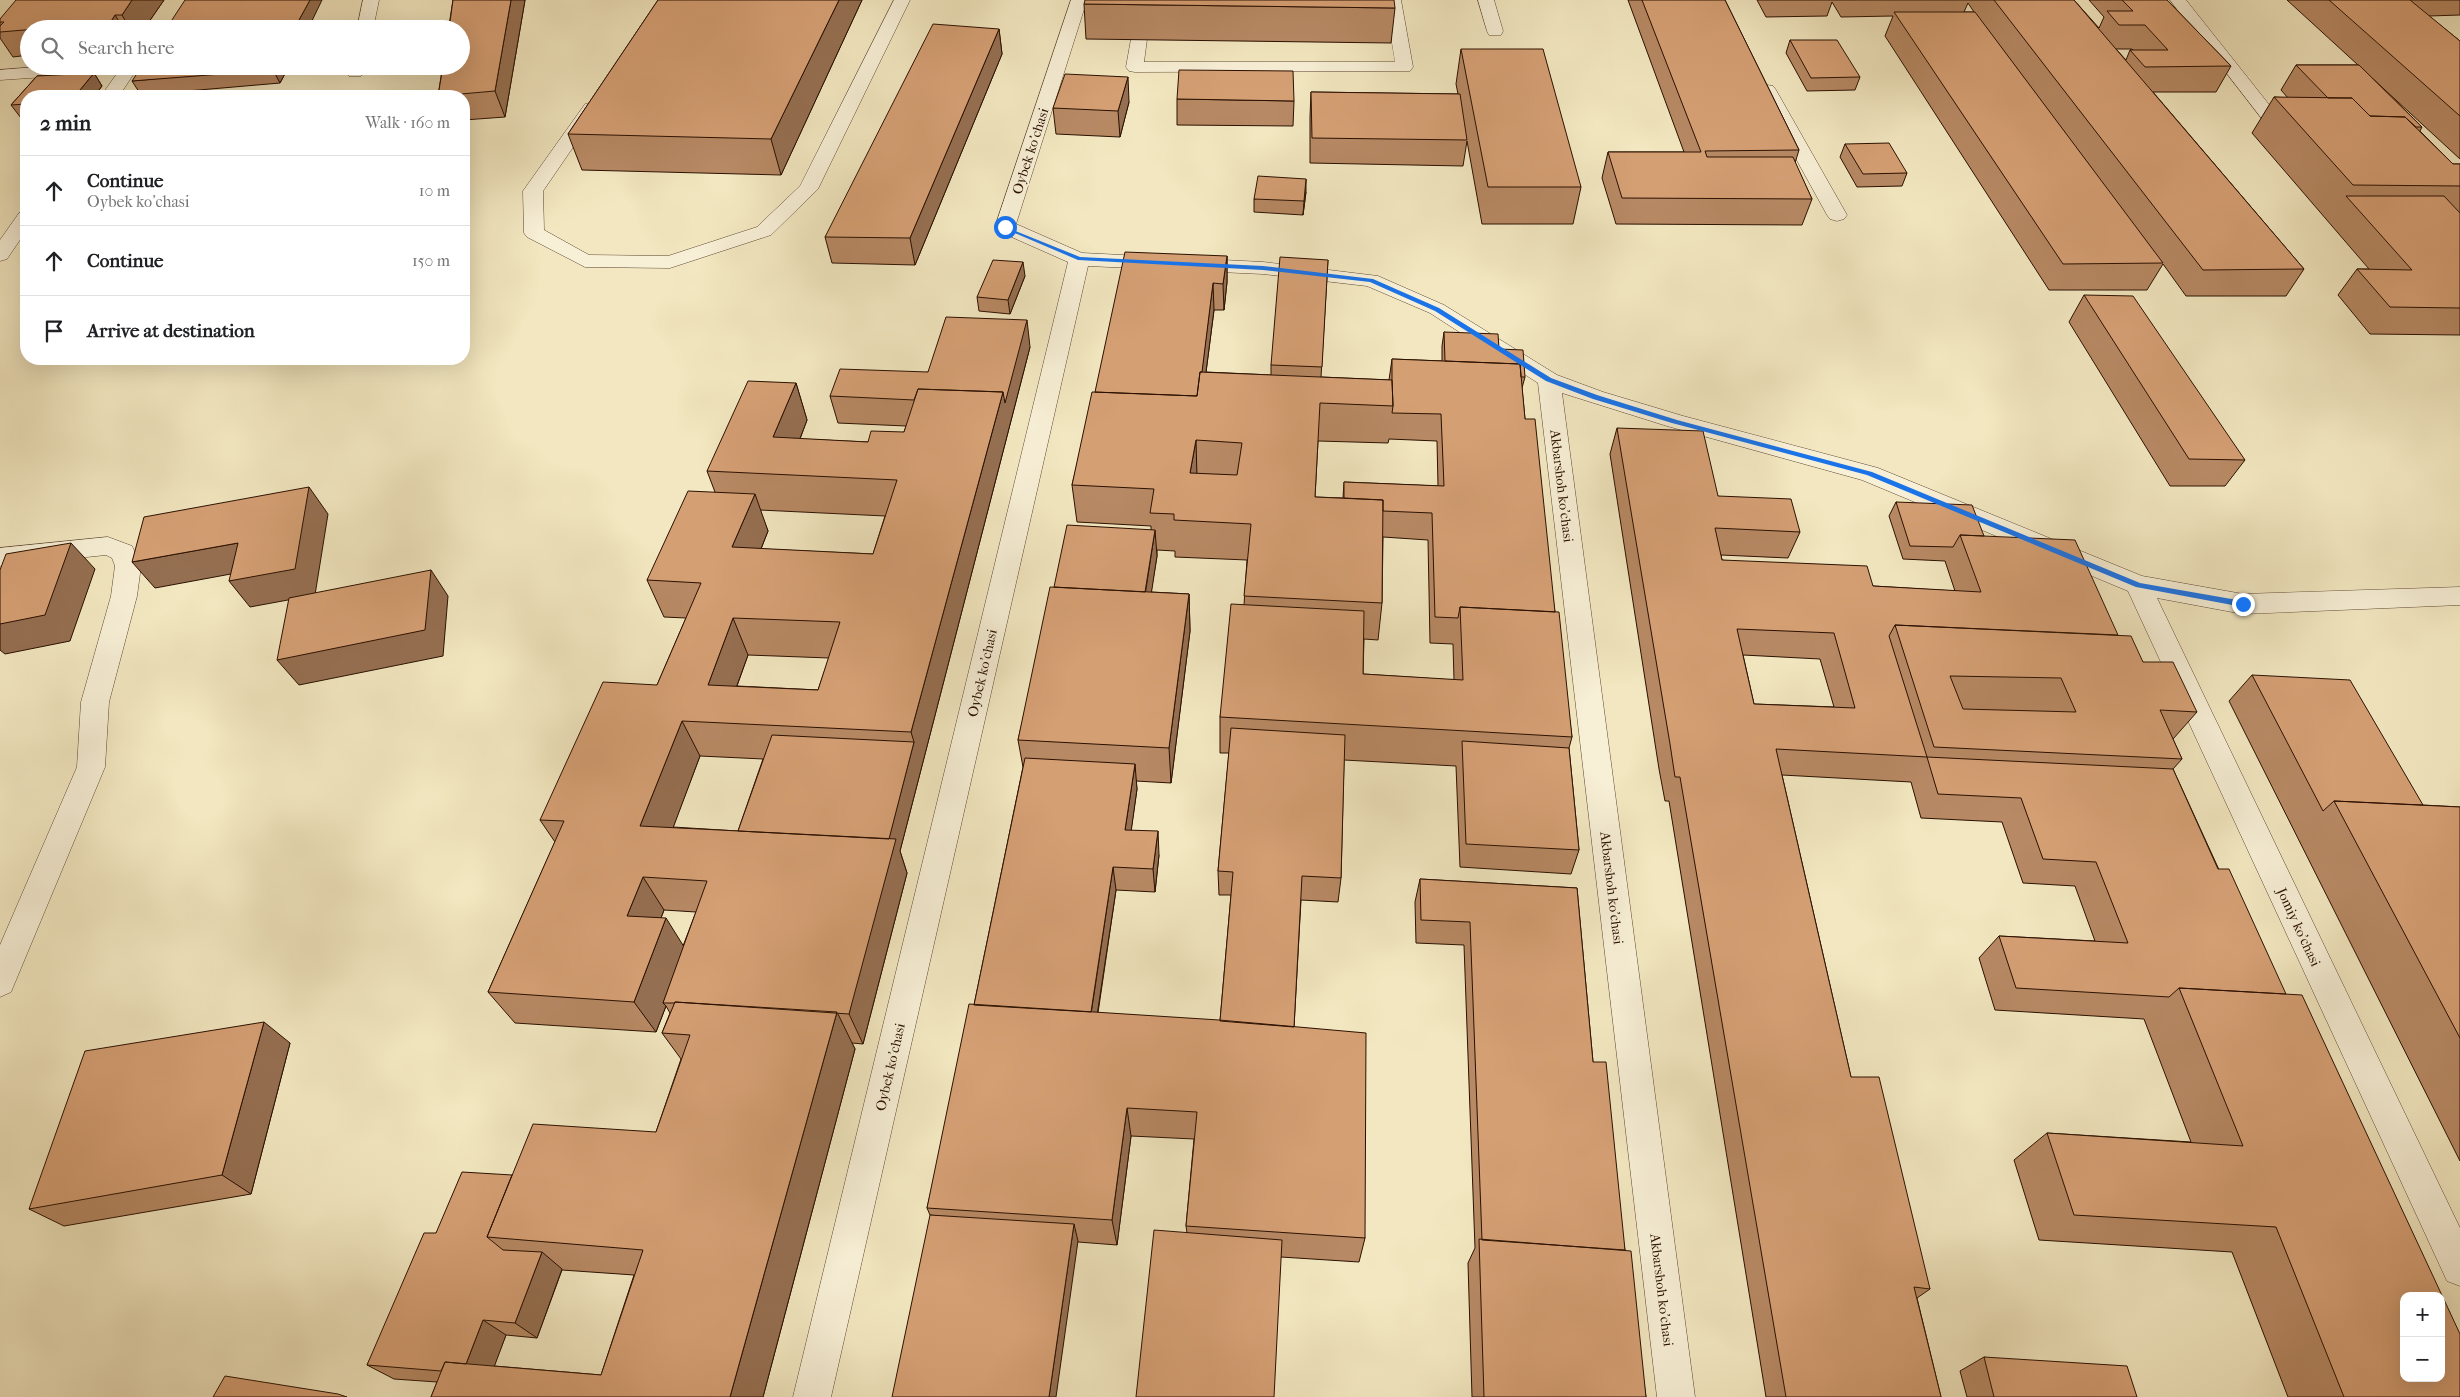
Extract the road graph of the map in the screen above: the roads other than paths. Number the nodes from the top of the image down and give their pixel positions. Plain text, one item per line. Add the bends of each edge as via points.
1 (372, 0) edge
2 (902, 0) edge
3 (1079, 0) edge
4 (1393, 0) edge
5 (1486, 0) edge
6 (2178, 0) edge
7 (367, 20) edge
8 (1495, 31) dead end
9 (1138, 39) edge
10 (20, 74) edge
11 (0, 75) edge
12 (125, 75) edge
13 (1760, 77) edge
14 (114, 90) edge
15 (599, 96) edge
16 (2269, 116) dead end
17 (1837, 215) dead end
18 (20, 226) edge
19 (0, 255) edge
20 (1078, 258) junction
21 (1549, 380) junction
22 (0, 557) edge
23 (2138, 586) junction
24 (2460, 596) edge
25 (0, 982) edge
26 (2460, 1268) edge
27 (812, 1397) edge
28 (1676, 1397) edge

1 - 7 street
2 - 15 street via 808,189 764,231 670,262 585,261 534,233 534,191
3 - 20 street, Oybek ko'chasi via 1005,227
4 - 9 street via 1404,66 1135,67
5 - 8 street
6 - 16 street
10 - 11 street
12 - 14 street
13 - 17 street
18 - 19 street
20 - 21 street via 1263,268 1371,280 1437,309
20 - 27 street, Oybek ko'chasi
21 - 23 street via 1675,421 1870,474
21 - 28 street, Akbarshoh ko'chasi
22 - 25 street via 108,546 123,552 128,566 124,596 95,702 91,767
23 - 24 street via 2243,604
23 - 26 street, Jomiy ko'chasi

